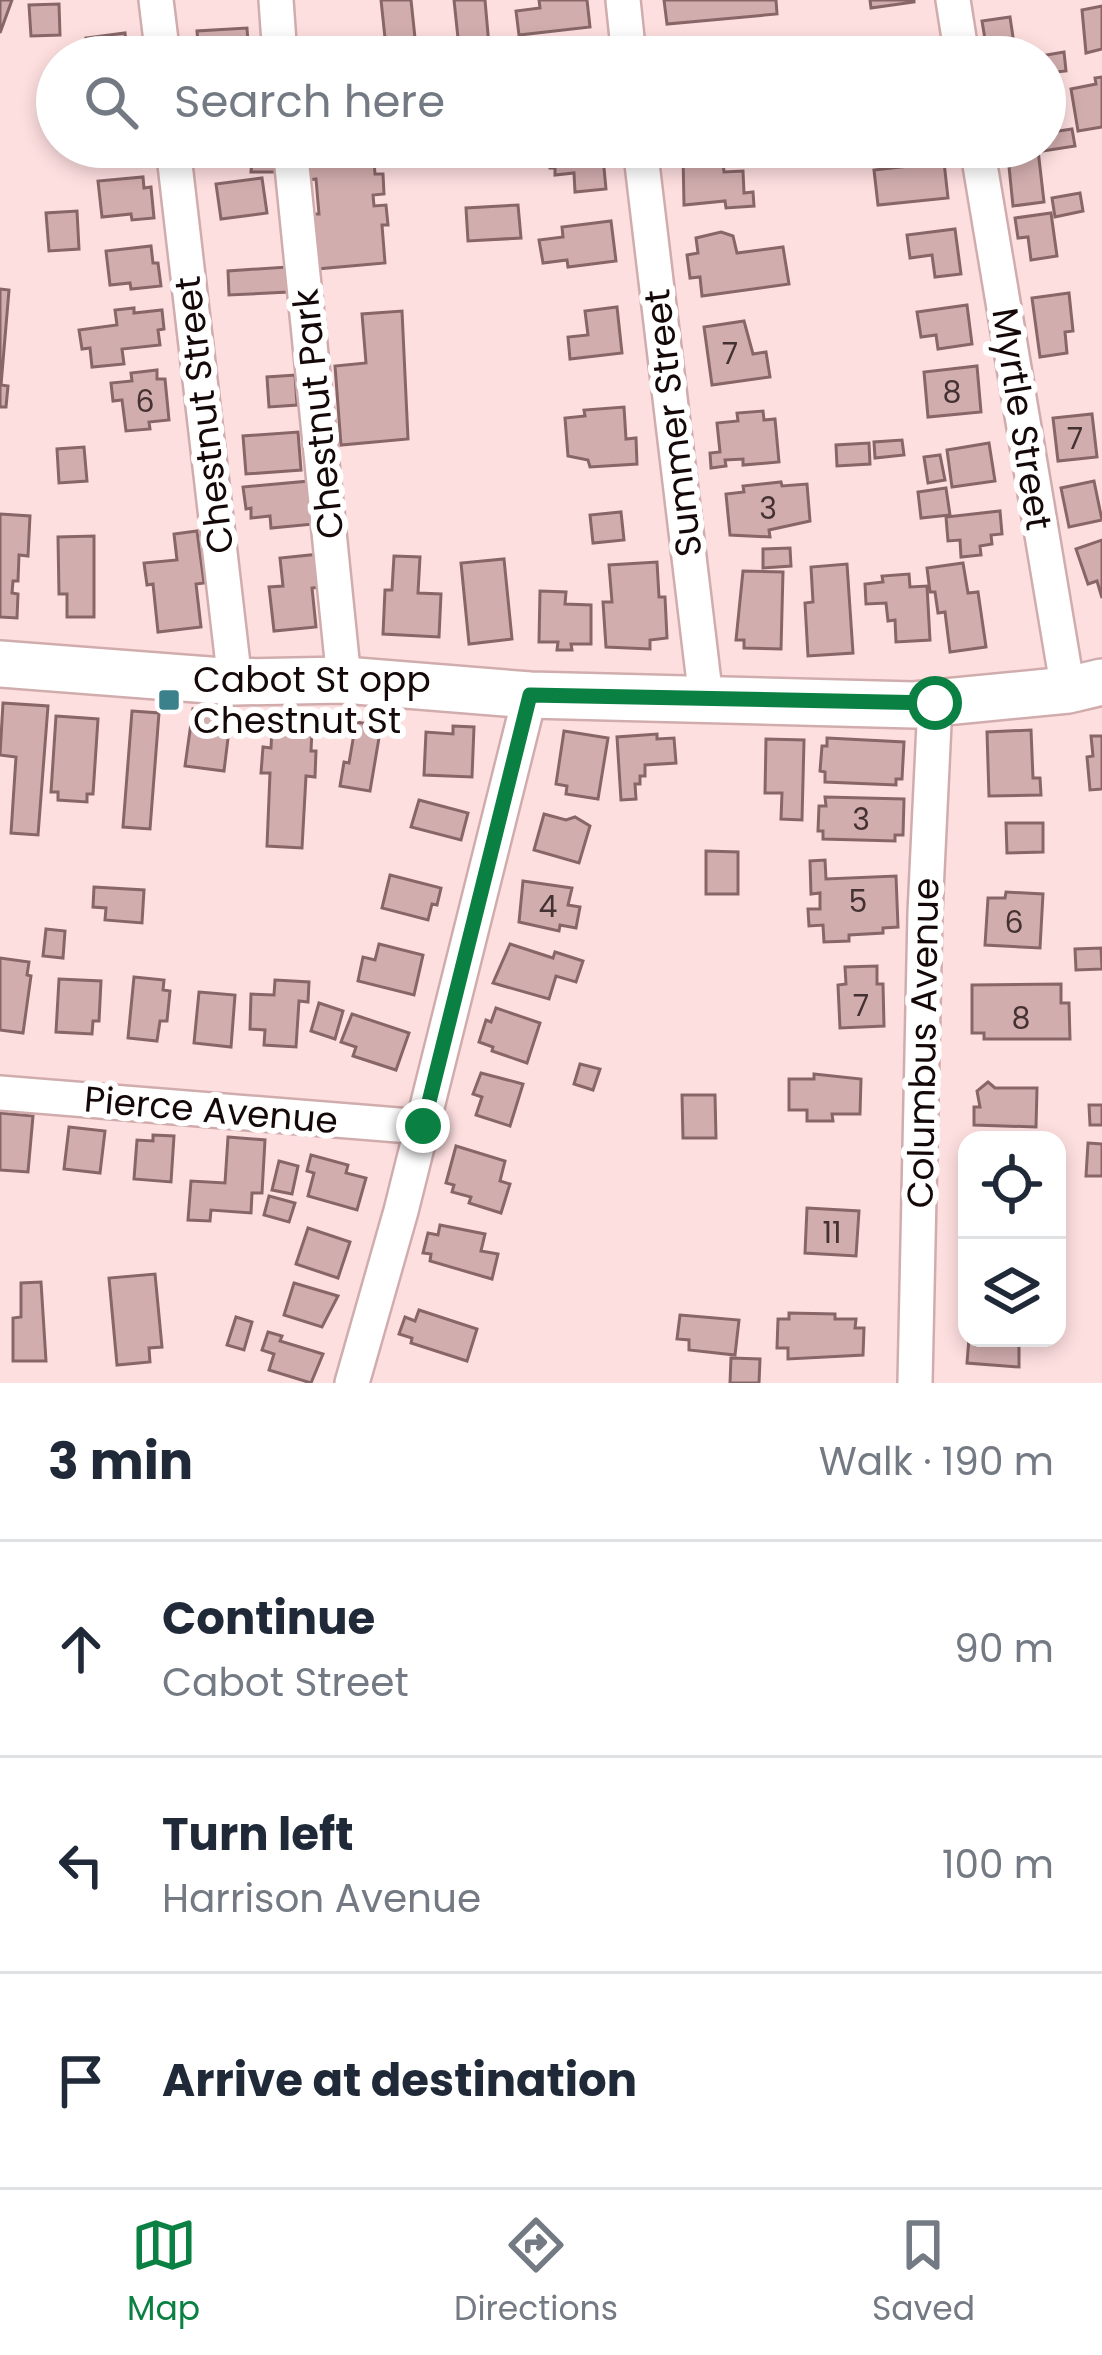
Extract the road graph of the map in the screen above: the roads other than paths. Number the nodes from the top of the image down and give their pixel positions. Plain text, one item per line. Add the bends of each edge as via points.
1 (156, 0) edge
2 (276, 0) edge
3 (622, 0) edge
4 (952, 0) edge
5 (160, 36) edge
6 (279, 36) edge
7 (626, 36) edge
8 (958, 36) edge
9 (175, 168) edge
10 (292, 168) edge
11 (643, 168) edge
12 (981, 168) edge
13 (0, 664) edge
14 (344, 680) junction
15 (236, 682) junction
16 (1085, 686) edge
17 (530, 695) junction
18 (706, 700) junction
19 (935, 703) junction
20 (0, 1093) edge
21 (423, 1126) junction
22 (352, 1383) edge
23 (915, 1383) edge

1 - 5 street
2 - 6 street
3 - 7 street
4 - 8 street
9 - 15 street, Chestnut Street
10 - 14 street, Chestnut Park
11 - 18 street, Summer Street
12 - 16 street, Myrtle Street
13 - 15 main road
14 - 15 main road
14 - 17 main road
16 - 19 main road
17 - 18 main road
17 - 21 street
18 - 19 main road
19 - 23 street, Columbus Avenue
20 - 21 street, Pierce Avenue
21 - 22 street

